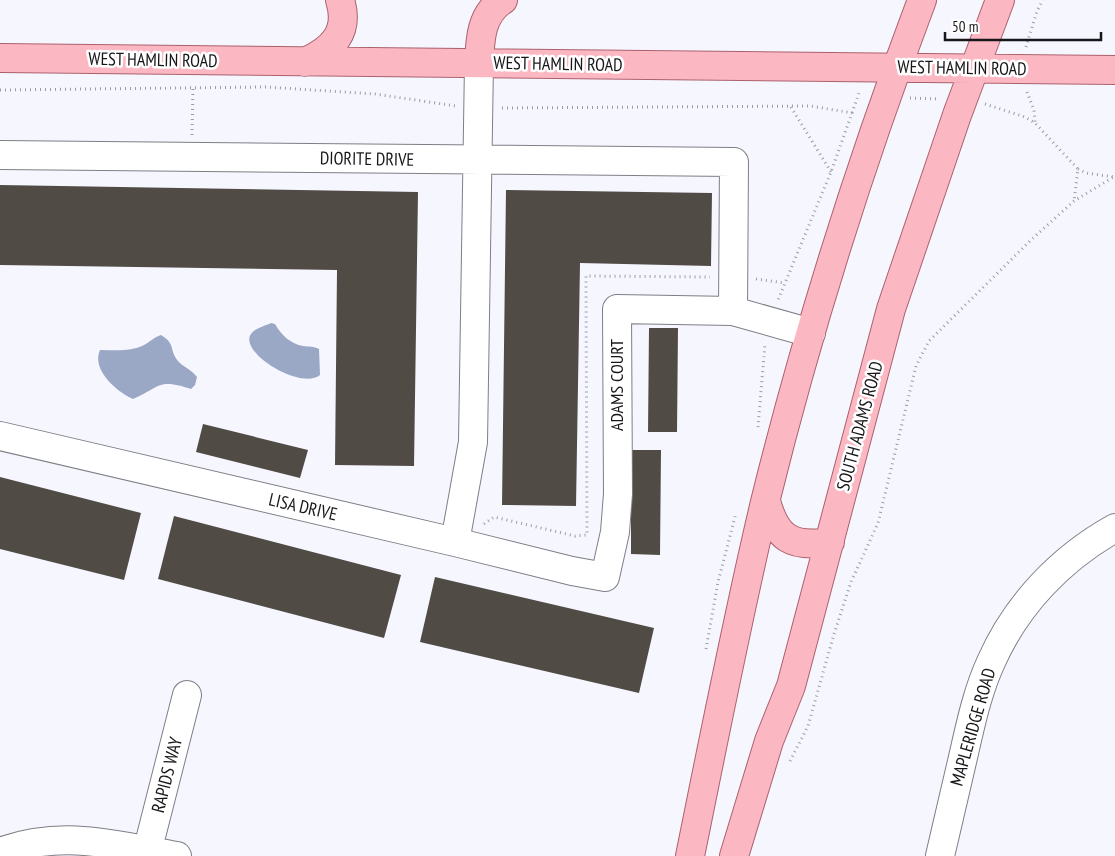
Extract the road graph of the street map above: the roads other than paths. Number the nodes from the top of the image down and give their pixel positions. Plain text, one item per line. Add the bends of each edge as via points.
1 (340, 0) edge
2 (503, 0) edge
3 (922, 0) edge
4 (1000, 0) edge
5 (0, 58) edge
6 (305, 62) junction
7 (479, 63) junction
8 (897, 67) junction
9 (974, 68) junction
10 (1115, 70) edge
11 (0, 155) edge
12 (478, 160) junction
13 (733, 311) junction
14 (811, 333) junction
15 (0, 436) edge
16 (766, 500) junction
17 (1115, 528) edge
18 (456, 542) junction
19 (830, 542) junction
20 (605, 576) joint
21 (187, 695) dead end
22 (0, 852) edge
23 (147, 853) edge
24 (177, 856) edge
25 (690, 856) edge
26 (734, 856) edge
27 (940, 856) edge

1 - 6 main road via 344,21 336,39 330,48
2 - 7 main road via 490,12 484,24
3 - 8 main road
4 - 9 main road, SOUTH ADAMS ROAD
5 - 6 main road, WEST HAMLIN ROAD
6 - 7 main road, WEST HAMLIN ROAD
7 - 8 main road, WEST HAMLIN ROAD
7 - 12 street
8 - 9 main road, WEST HAMLIN ROAD
8 - 14 main road
9 - 10 main road, WEST HAMLIN ROAD
9 - 19 main road, SOUTH ADAMS ROAD via 891,309
11 - 12 street, DIORITE DRIVE
12 - 13 street, DIORITE DRIVE via 734,162
12 - 18 street via 472,442
13 - 14 street, ADAMS COURT
13 - 20 street, ADAMS COURT via 617,308 618,494 615,532
14 - 16 main road
15 - 18 street, LISA DRIVE
16 - 19 main road via 777,529 787,538 809,544
16 - 25 main road
17 - 27 street, MAPLERIDGE ROAD via 1093,540 1052,573 1024,605 1007,631 991,662 975,709
18 - 20 street, LISA DRIVE
19 - 26 main road, SOUTH ADAMS ROAD via 791,686 769,742
21 - 23 street, RAPIDS WAY
22 - 23 street via 59,839 106,842
23 - 24 street

